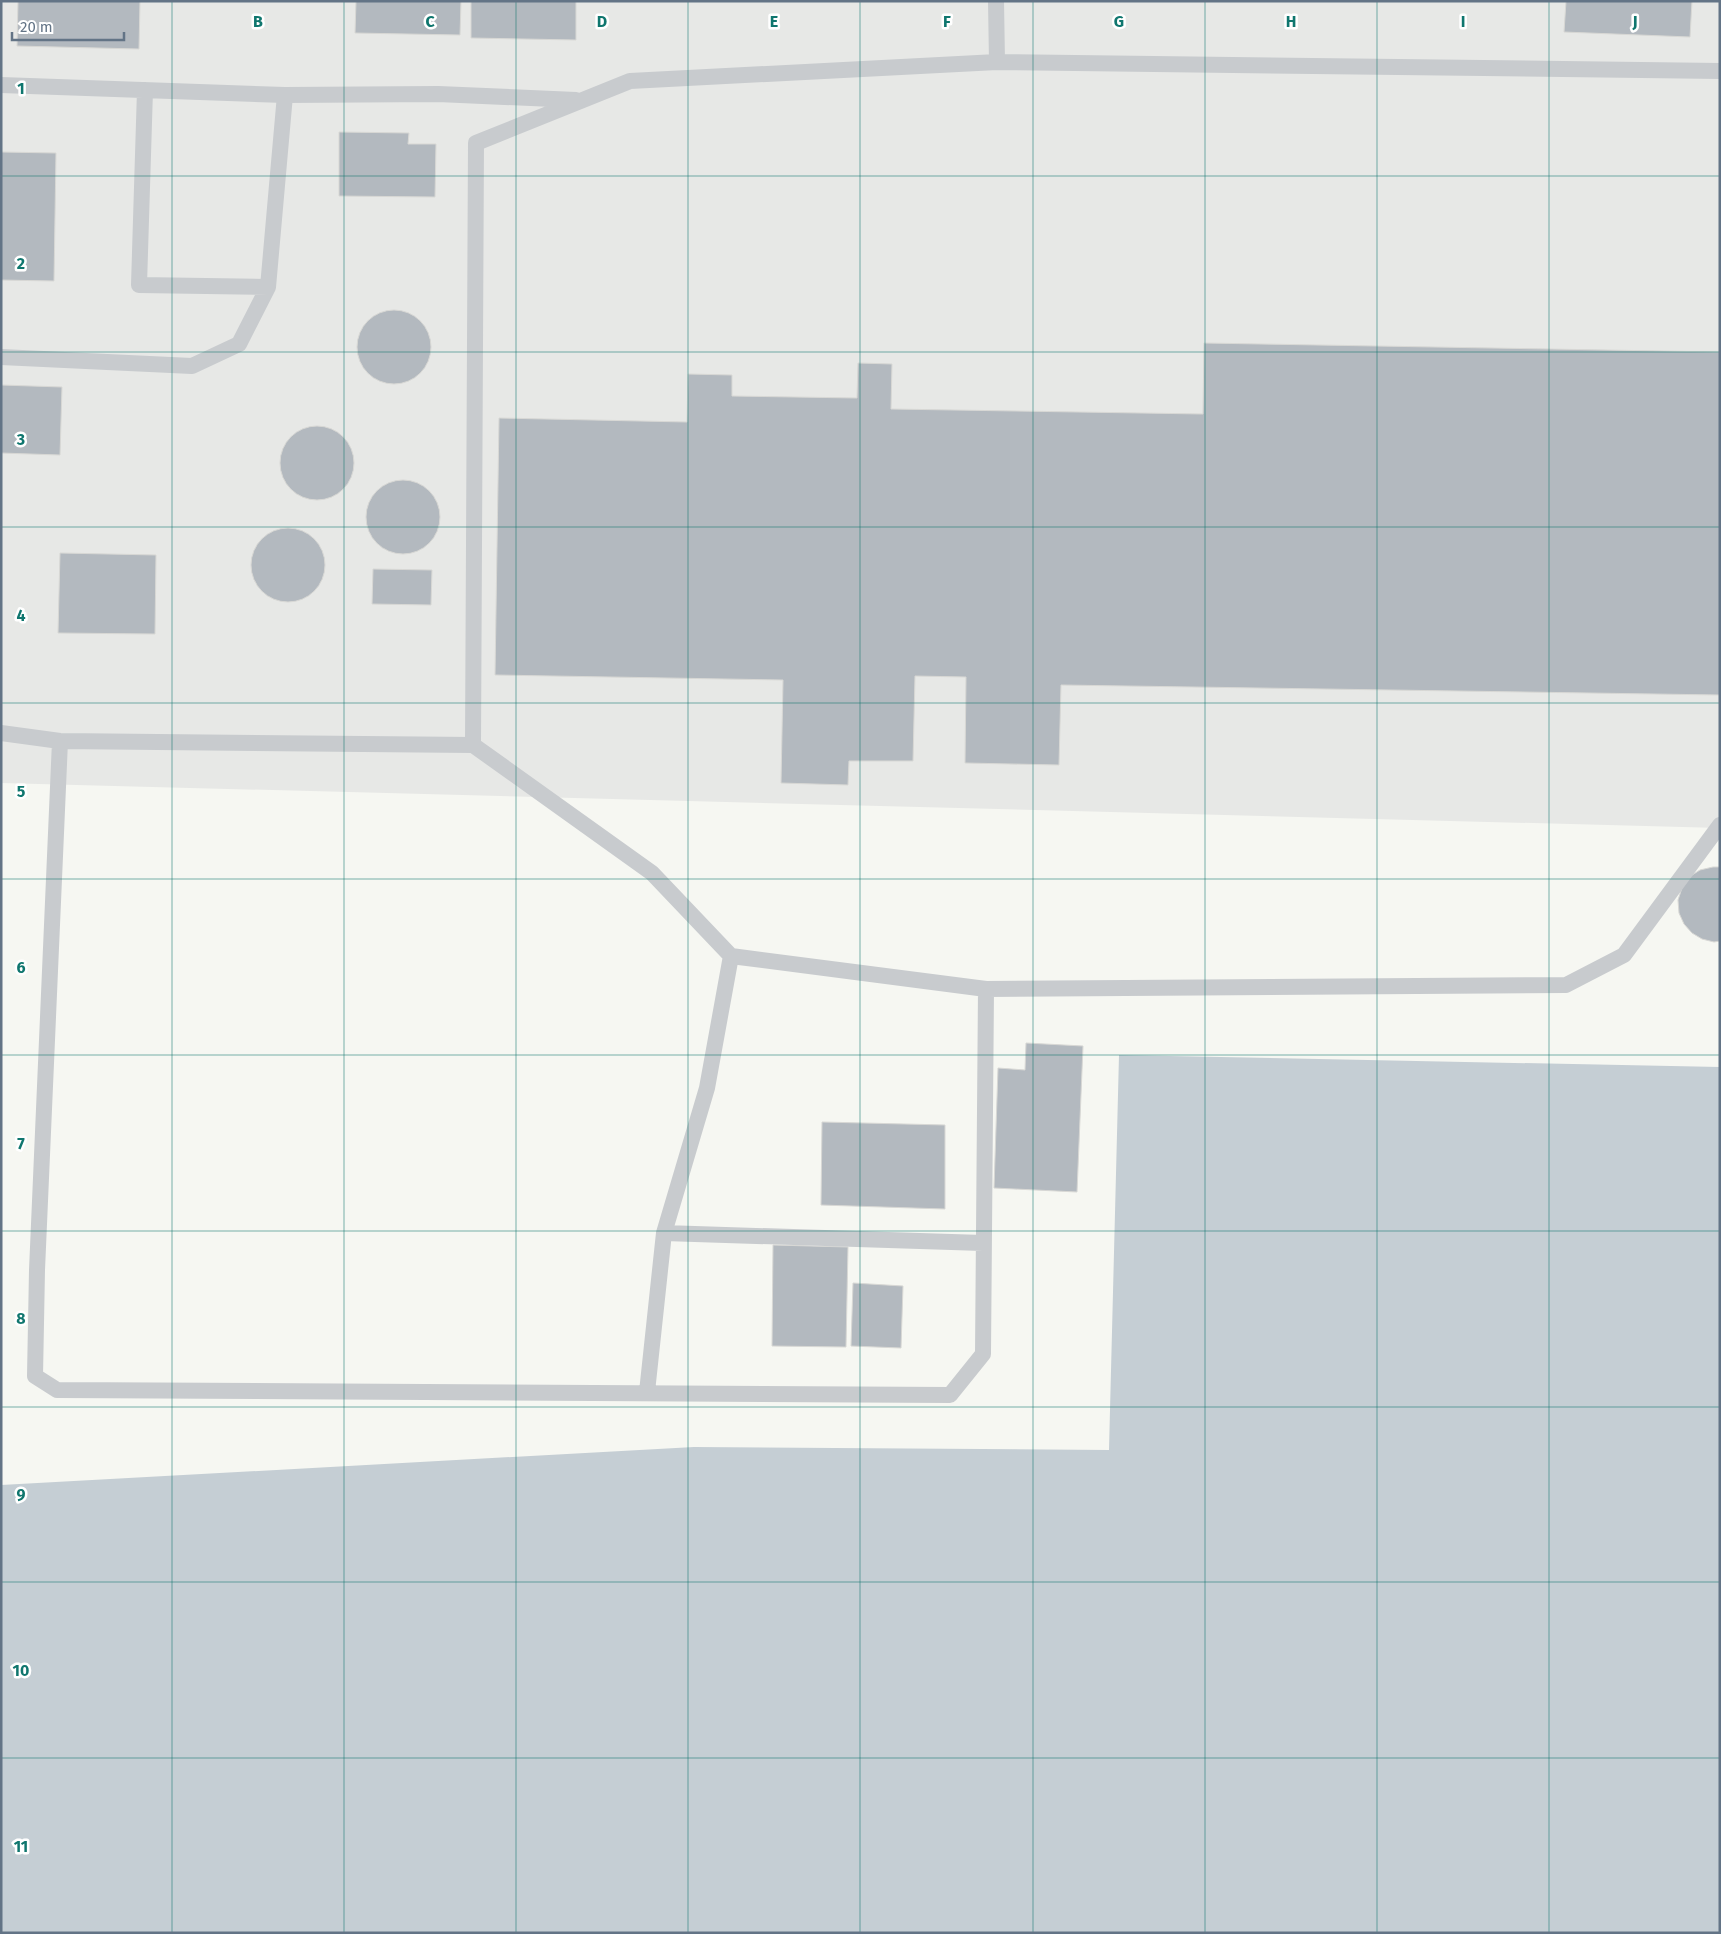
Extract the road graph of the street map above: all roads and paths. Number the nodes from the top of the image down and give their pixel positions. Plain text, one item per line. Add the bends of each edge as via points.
1 (996, 1) edge
2 (997, 62) junction
3 (1720, 71) edge
4 (1, 85) edge
5 (145, 90) junction
6 (285, 95) junction
7 (584, 100) junction
8 (268, 288) junction
9 (1, 357) edge
10 (1, 732) edge
11 (60, 741) junction
12 (473, 745) junction
13 (1720, 825) edge
14 (731, 956) junction
15 (986, 989) junction
16 (664, 1233) junction
17 (983, 1243) junction
18 (647, 1392) junction

1 - 2 lane
2 - 3 lane
2 - 7 lane via 630,81
4 - 5 lane
5 - 6 lane
5 - 8 lane via 139,285
6 - 7 lane via 438,94
6 - 8 lane
7 - 12 lane via 476,143
8 - 9 lane via 239,344 192,366
10 - 11 lane
11 - 12 lane
11 - 18 lane via 35,1376 57,1390
12 - 14 lane via 652,873
13 - 15 lane via 1624,955 1566,985
14 - 15 lane
14 - 16 lane via 707,1088
15 - 17 lane
16 - 17 lane
16 - 18 lane
17 - 18 lane via 982,1354 950,1395

